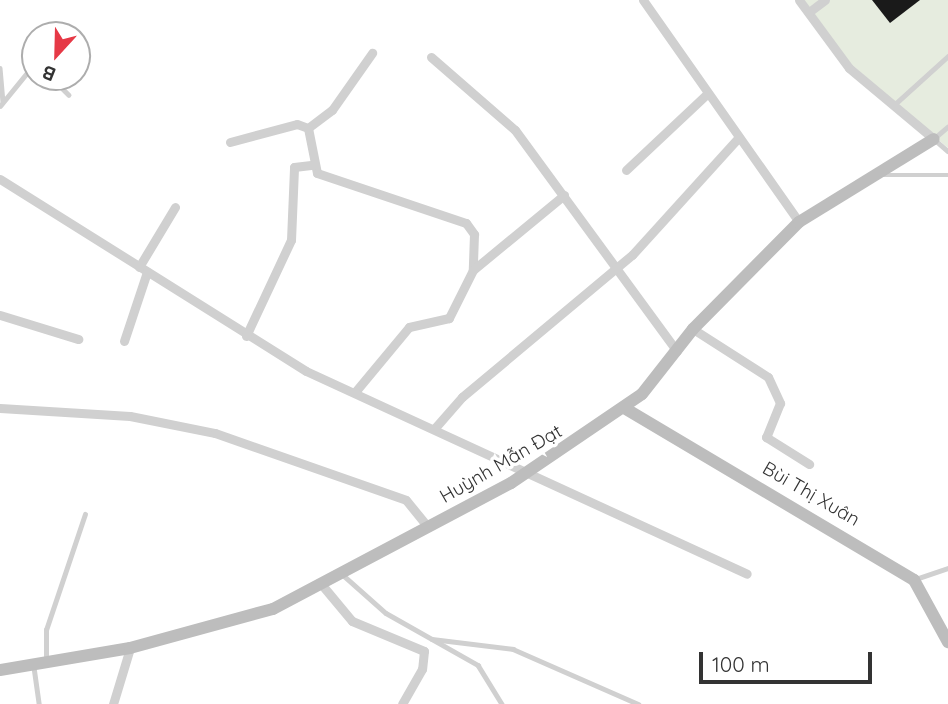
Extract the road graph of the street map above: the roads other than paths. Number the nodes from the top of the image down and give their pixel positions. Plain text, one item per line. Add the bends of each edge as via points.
1 (643, 0) edge
2 (799, 0) edge
3 (825, 0) edge
4 (809, 12) junction
5 (372, 53) dead end
6 (948, 56) edge
7 (431, 57) dead end
8 (0, 68) edge
9 (21, 80) edge
10 (66, 91) edge
11 (708, 93) junction
12 (69, 94) dead end
13 (1, 104) edge
14 (894, 106) junction
15 (948, 127) edge
16 (308, 128) junction
17 (738, 136) junction
18 (934, 139) junction
19 (230, 142) dead end
20 (948, 151) edge
21 (311, 164) junction
22 (626, 170) dead end
23 (948, 175) edge
24 (872, 177) junction
25 (0, 179) edge
26 (564, 195) junction
27 (175, 207) dead end
28 (799, 222) junction
29 (615, 265) junction
30 (143, 270) junction
31 (473, 270) junction
32 (0, 315) edge
33 (693, 329) junction
34 (246, 336) junction
35 (78, 339) dead end
36 (124, 341) dead end
37 (677, 351) junction
38 (355, 391) junction
39 (0, 408) edge
40 (626, 409) junction
41 (434, 429) junction
42 (809, 464) dead end
43 (525, 473) junction
44 (85, 514) dead end
45 (428, 527) junction
46 (948, 568) edge
47 (341, 573) junction
48 (747, 575) dead end
49 (914, 580) junction
50 (322, 584) junction
51 (432, 639) junction
52 (948, 642) edge
53 (130, 648) junction
54 (39, 664) junction
55 (0, 670) edge
56 (39, 704) edge
57 (113, 704) edge
58 (402, 704) edge
59 (502, 704) edge
60 (638, 704) edge

1 - 11 street
2 - 4 street
3 - 4 street
4 - 14 street via 849,68
5 - 16 street via 332,110
6 - 14 lane
7 - 26 street via 514,130
8 - 13 lane
9 - 13 lane
10 - 12 lane
11 - 17 street
11 - 22 street
14 - 18 street
15 - 18 lane
16 - 19 street via 297,124
16 - 21 street
17 - 28 street
17 - 29 street
18 - 20 lane
18 - 24 main road, Huỳnh Mẫn Đạt
21 - 31 street via 317,173 466,223 476,240
21 - 34 street via 294,167 291,240
23 - 24 lane
24 - 28 main road, Huỳnh Mẫn Đạt
25 - 30 street
26 - 29 street
26 - 31 street
27 - 30 street
28 - 33 main road, Huỳnh Mẫn Đạt
29 - 37 street
29 - 41 street via 462,397
30 - 34 street
30 - 36 street
31 - 38 street via 445,323 409,327
32 - 35 street
33 - 37 main road, Huỳnh Mẫn Đạt
33 - 42 street via 768,377 780,403 766,437
34 - 38 street
37 - 40 main road, Huỳnh Mẫn Đạt
38 - 41 street
39 - 45 street via 130,416 215,433 406,500
40 - 43 main road, Huỳnh Mẫn Đạt
40 - 49 main road, Bùi Thị Xuân
41 - 43 street
43 - 45 main road, Huỳnh Mẫn Đạt
43 - 48 street
44 - 54 lane
45 - 47 main road, Huỳnh Mẫn Đạt
46 - 49 lane
47 - 50 main road, Huỳnh Mẫn Đạt
47 - 51 lane via 386,613
49 - 52 main road
50 - 53 main road, Huỳnh Mẫn Đạt via 212,629
50 - 58 street via 352,621 424,651 422,669
51 - 59 lane via 478,665
51 - 60 lane via 513,649
53 - 54 main road, Huỳnh Mẫn Đạt
53 - 57 street
54 - 55 main road, Huỳnh Mẫn Đạt
54 - 56 lane

